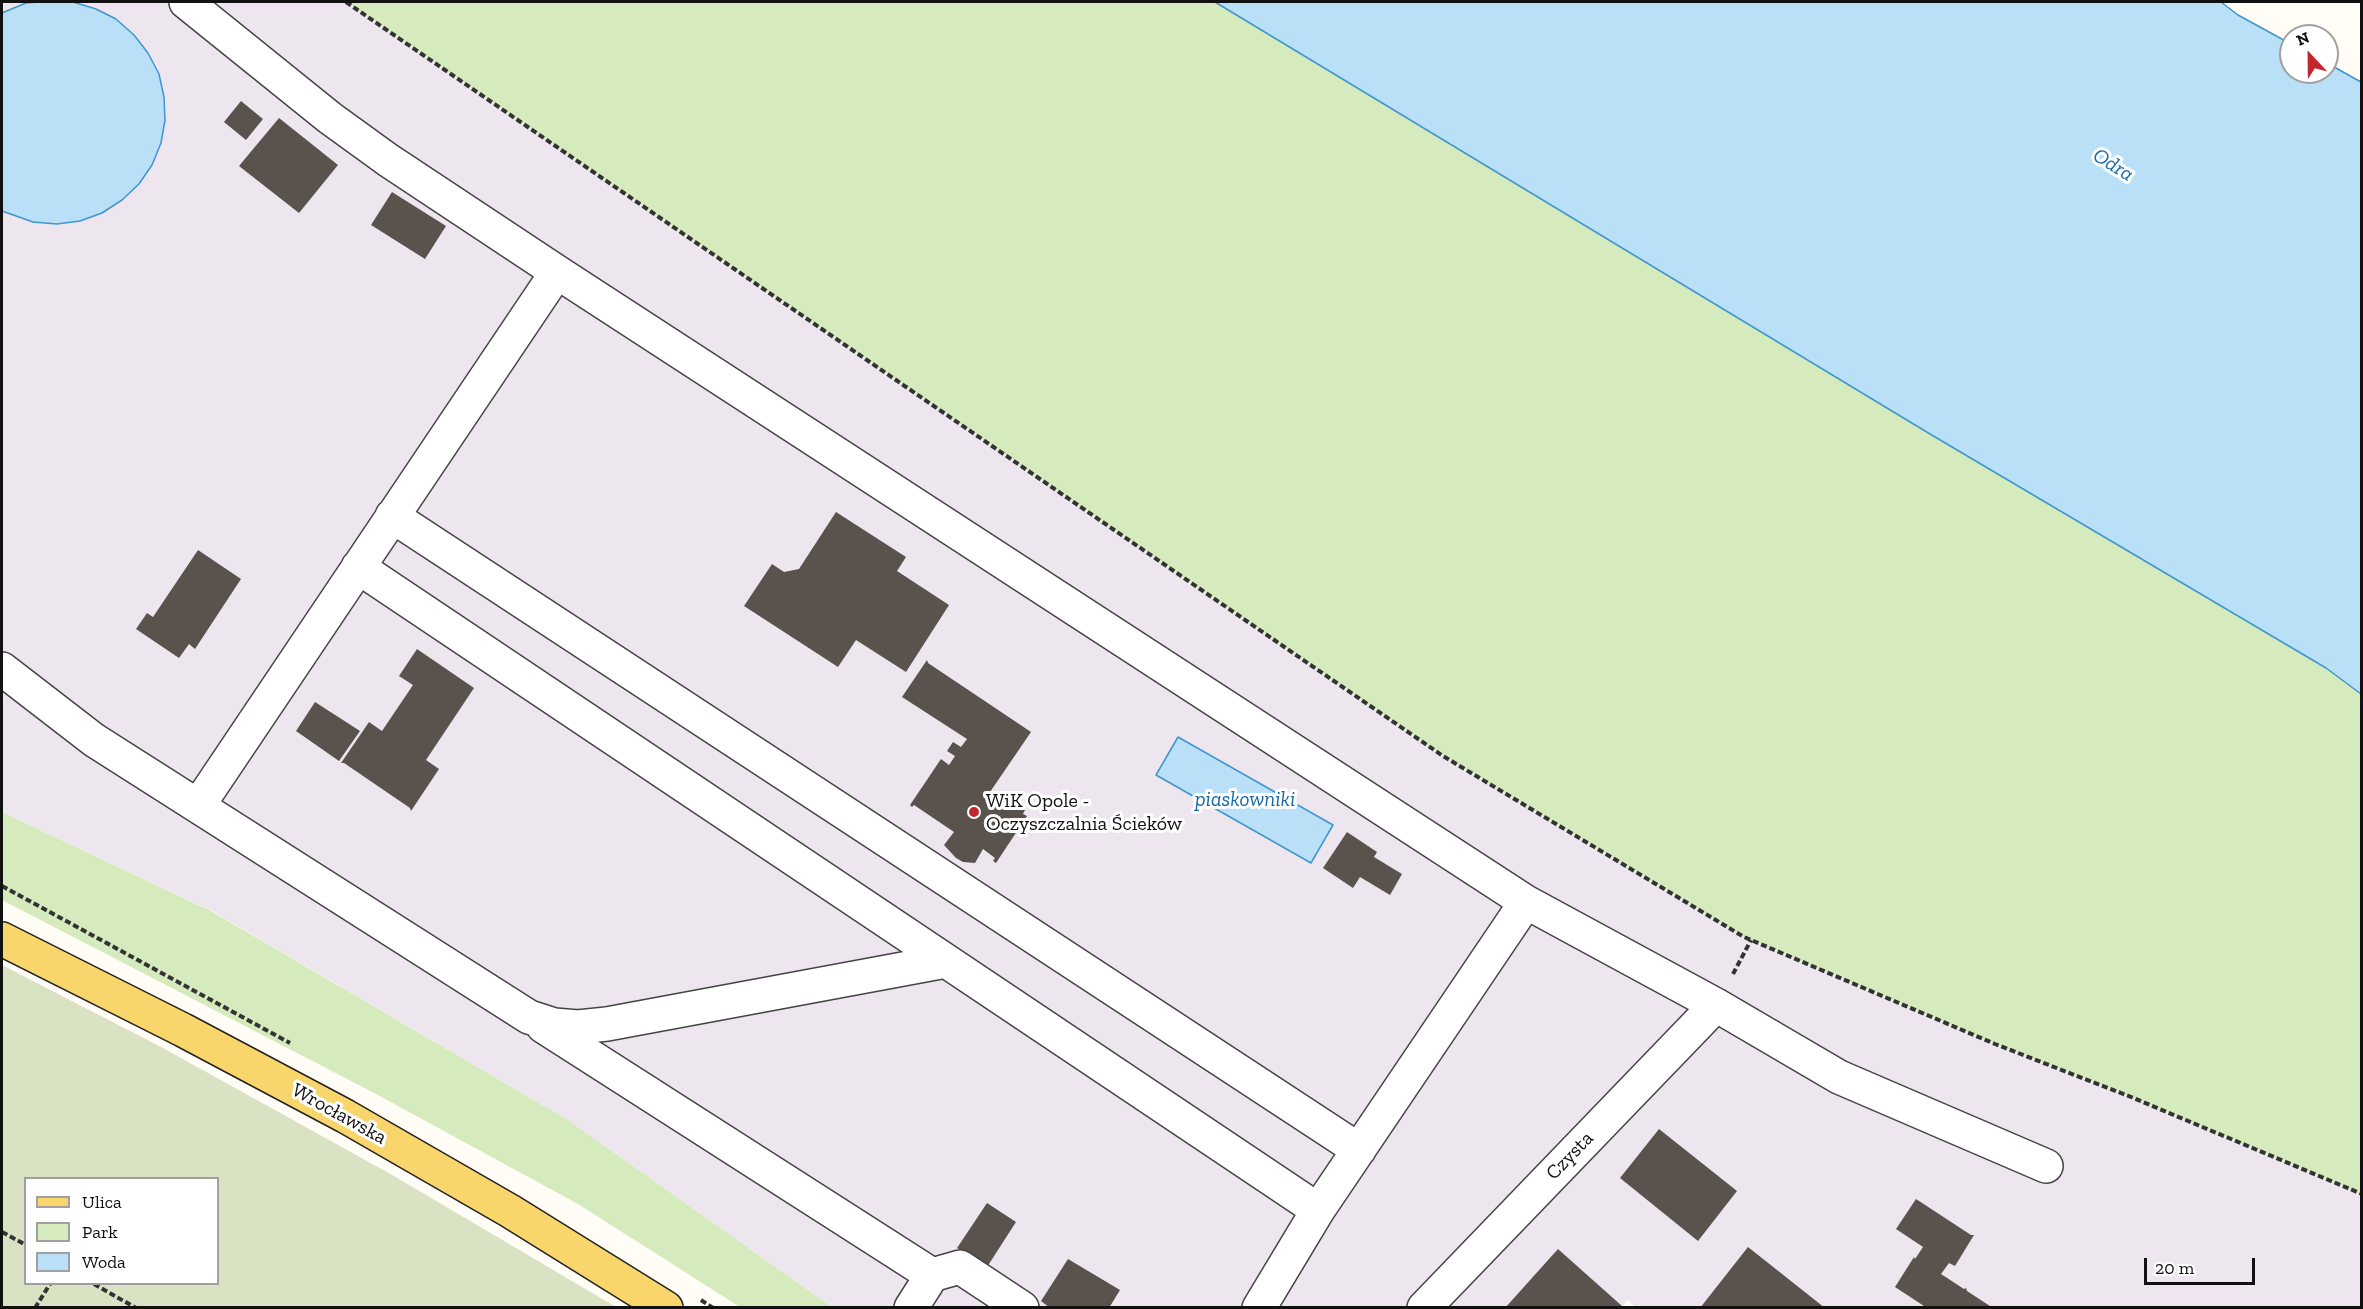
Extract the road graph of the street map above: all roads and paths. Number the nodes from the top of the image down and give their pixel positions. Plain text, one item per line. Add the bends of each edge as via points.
1 (186, 2) edge
2 (346, 2) edge
3 (557, 272) junction
4 (392, 516) junction
5 (358, 567) junction
6 (2, 669) edge
7 (198, 806) junction
8 (1526, 903) junction
9 (2, 939) edge
10 (946, 961) junction
11 (1716, 1005) junction
12 (529, 1017) junction
13 (1359, 1150) junction
14 (2046, 1166) dead end
15 (2361, 1194) edge
16 (1318, 1210) junction
17 (2, 1232) edge
18 (24, 1244) edge
19 (932, 1275) junction
20 (49, 1285) edge
21 (96, 1285) edge
22 (35, 1308) edge
23 (136, 1308) edge
24 (666, 1308) edge
25 (911, 1308) edge
26 (1022, 1308) edge
27 (1259, 1308) edge
28 (1424, 1308) edge

1 - 3 street via 330,118
2 - 15 path via 1443,756 1744,937
3 - 4 street
3 - 8 street
4 - 5 street
4 - 13 street
5 - 7 street
5 - 10 street
6 - 7 street via 94,740
7 - 12 street
8 - 11 street
8 - 13 street
9 - 24 main road, Wrocławska via 345,1116 510,1211
10 - 12 street via 607,1024 554,1025
10 - 16 street
11 - 14 street via 1839,1077
11 - 28 street, Czysta
12 - 19 street
13 - 16 street
16 - 27 street
17 - 18 path
19 - 25 street
19 - 26 street via 960,1267
20 - 22 path
21 - 23 path

